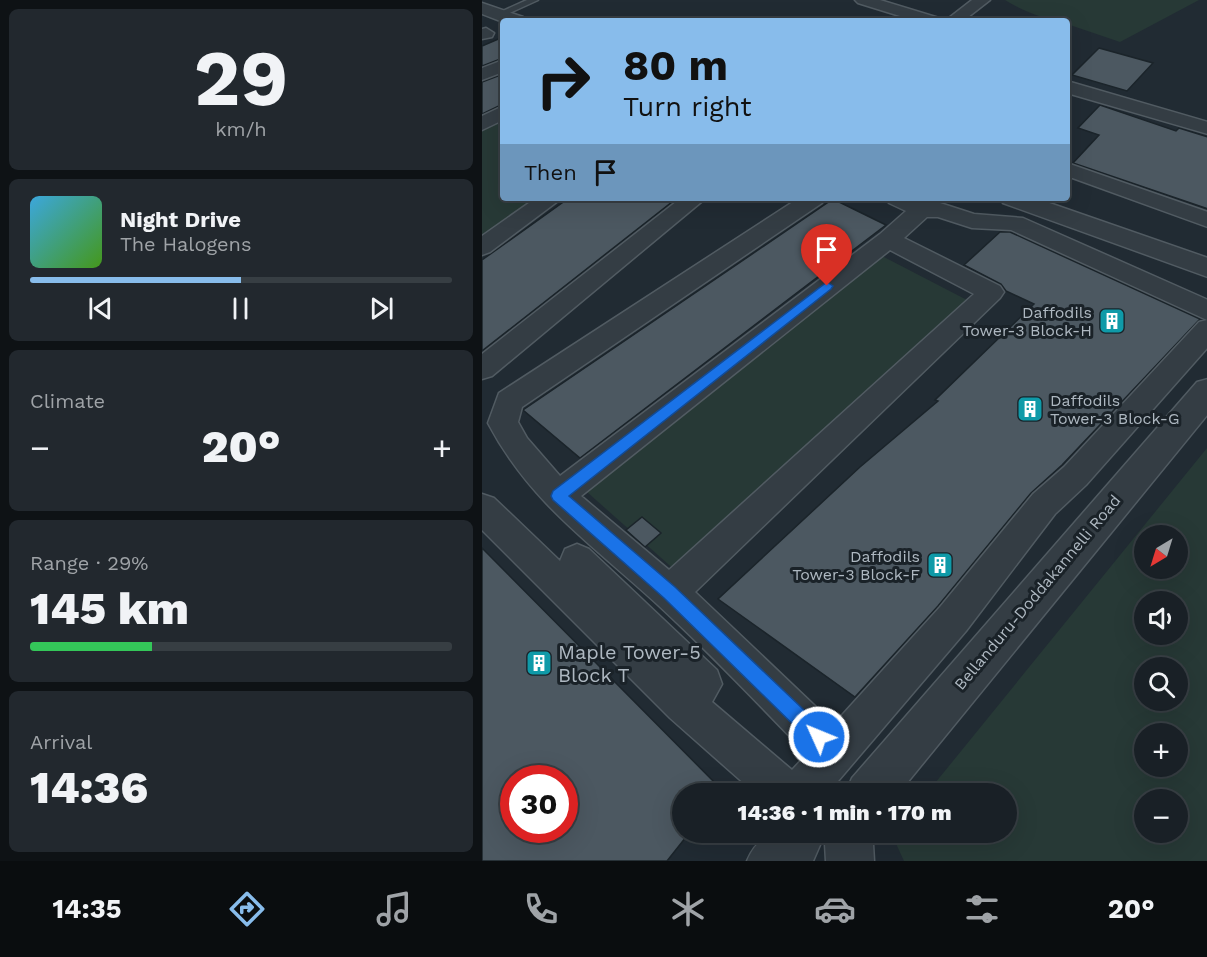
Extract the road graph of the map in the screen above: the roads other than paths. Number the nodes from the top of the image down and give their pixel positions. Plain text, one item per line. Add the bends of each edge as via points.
1 (534, 0) edge
2 (863, 0) edge
3 (982, 0) edge
4 (482, 8) edge
5 (509, 18) edge
6 (923, 18) edge
7 (957, 18) edge
8 (500, 66) edge
9 (482, 75) edge
10 (1070, 88) edge
11 (500, 114) edge
12 (482, 124) edge
13 (1208, 128) edge
14 (1070, 170) edge
15 (547, 201) edge
16 (809, 201) edge
17 (1020, 201) edge
18 (909, 204) edge
19 (679, 209) edge
20 (1208, 220) edge
21 (888, 238) junction
22 (482, 247) edge
23 (1208, 268) edge
24 (1208, 310) edge
25 (1208, 329) edge
26 (482, 369) edge
27 (1208, 391) edge
28 (558, 496) junction
29 (482, 508) edge
30 (576, 560) dead end
31 (670, 592) junction
32 (684, 704) junction
33 (835, 753) junction
34 (775, 783) edge
35 (809, 783) edge
36 (877, 783) edge
37 (849, 843) edge
38 (850, 861) edge

1 - 5 lane
2 - 6 street
3 - 7 street
4 - 5 street
8 - 9 street
10 - 13 street
11 - 12 street
14 - 20 street
15 - 22 street
16 - 28 street via 509,401 503,423 512,443
17 - 23 street
18 - 21 street
18 - 24 street via 984,223 1015,223
19 - 26 street
21 - 28 street
21 - 31 street via 991,292
25 - 33 street via 1075,476 1044,504 953,620
27 - 36 street, Bellanduru-Doddakannelli Road
28 - 31 street
29 - 32 street
30 - 32 street via 703,684
31 - 33 street
32 - 34 street
33 - 35 street
37 - 38 street

